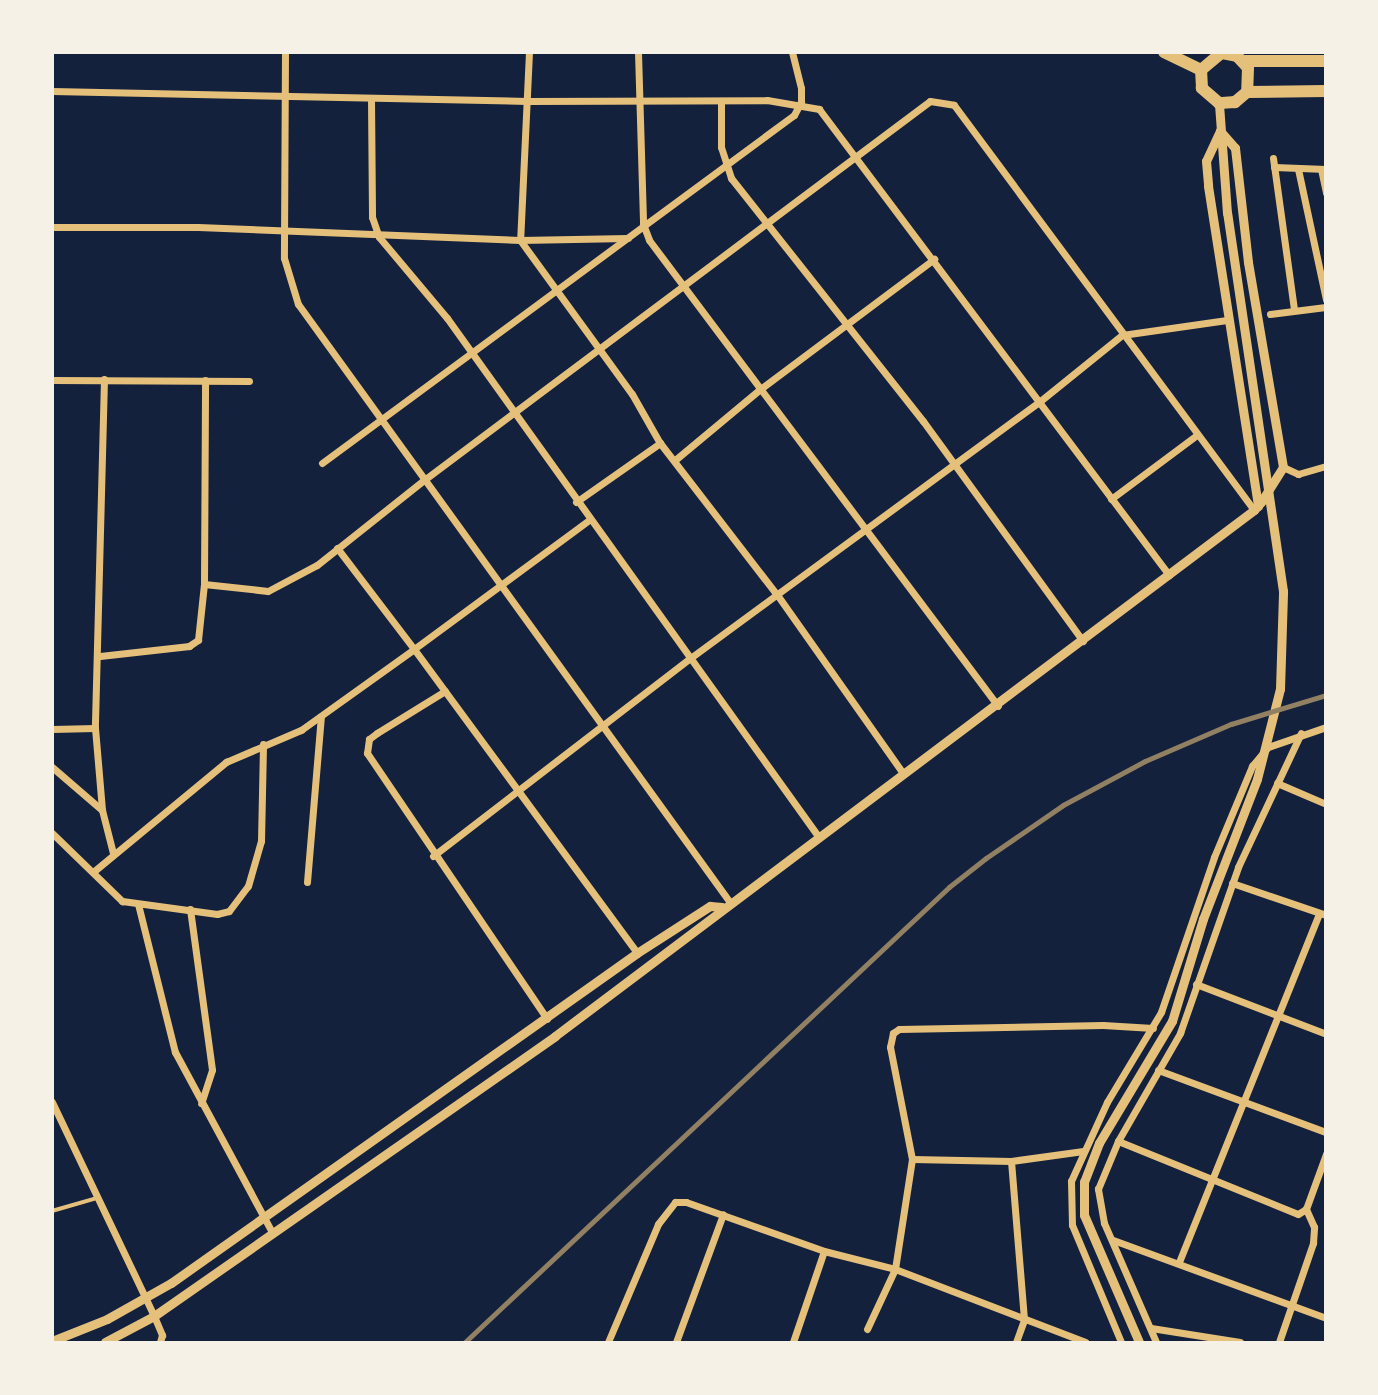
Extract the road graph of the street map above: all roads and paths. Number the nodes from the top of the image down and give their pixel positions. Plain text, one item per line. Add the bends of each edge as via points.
1 (285, 52) edge
2 (529, 52) edge
3 (638, 52) edge
4 (792, 52) edge
5 (1164, 52) edge
6 (1219, 53) edge
7 (1244, 61) junction
8 (1325, 61) edge
9 (1201, 70) junction
10 (52, 91) edge
11 (1325, 91) edge
12 (1247, 92) junction
13 (283, 96) junction
14 (371, 99) junction
15 (638, 99) junction
16 (721, 101) junction
17 (527, 102) junction
18 (802, 102) junction
19 (1219, 103) junction
20 (1220, 131) junction
21 (858, 156) junction
22 (724, 162) junction
23 (1298, 169) junction
24 (1323, 169) edge
25 (1325, 192) edge
26 (643, 224) junction
27 (767, 224) junction
28 (52, 227) edge
29 (285, 232) junction
30 (379, 237) junction
31 (628, 238) junction
32 (520, 240) junction
33 (934, 259) junction
34 (682, 284) junction
35 (554, 293) junction
36 (1325, 300) edge
37 (1325, 307) edge
38 (1293, 310) junction
39 (1270, 314) dead end
40 (1227, 320) junction
41 (847, 327) junction
42 (1122, 335) junction
43 (597, 349) junction
44 (471, 354) junction
45 (104, 379) junction
46 (52, 380) edge
47 (205, 380) junction
48 (248, 381) dead end
49 (759, 390) junction
50 (1039, 402) junction
51 (513, 415) junction
52 (383, 422) junction
53 (1198, 435) junction
54 (660, 443) junction
55 (675, 460) junction
56 (322, 463) dead end
57 (955, 465) junction
58 (1325, 466) edge
59 (1283, 467) junction
60 (424, 480) junction
61 (1111, 499) junction
62 (576, 502) junction
63 (1256, 508) junction
64 (589, 520) junction
65 (867, 529) junction
66 (337, 548) junction
67 (1169, 575) junction
68 (500, 582) junction
69 (204, 584) junction
70 (778, 596) junction
71 (1083, 641) junction
72 (414, 649) junction
73 (100, 656) junction
74 (689, 659) junction
75 (445, 691) junction
76 (998, 706) junction
77 (321, 717) junction
78 (603, 726) junction
79 (1325, 727) edge
80 (95, 728) junction
81 (52, 729) edge
82 (1301, 732) junction
83 (263, 744) junction
84 (52, 767) edge
85 (902, 772) junction
86 (1277, 783) junction
87 (520, 788) junction
88 (1325, 804) edge
89 (103, 810) junction
90 (52, 833) edge
91 (818, 836) junction
92 (113, 853) junction
93 (433, 856) junction
94 (93, 872) junction
95 (307, 882) dead end
96 (1232, 883) junction
97 (138, 904) junction
98 (726, 904) junction
99 (190, 909) junction
100 (1322, 914) edge
101 (637, 953) junction
102 (1196, 984) junction
103 (1277, 1016) junction
104 (547, 1019) junction
105 (1153, 1028) junction
106 (1325, 1034) edge
107 (1158, 1070) junction
108 (1243, 1100) junction
109 (52, 1102) edge
110 (201, 1103) junction
111 (1325, 1132) edge
112 (1118, 1141) junction
113 (1083, 1151) junction
114 (1325, 1154) edge
115 (912, 1158) junction
116 (1011, 1161) junction
117 (1210, 1181) junction
118 (100, 1197) junction
119 (1306, 1209) junction
120 (52, 1211) edge
121 (723, 1214) junction
122 (264, 1215) junction
123 (272, 1232) junction
124 (1113, 1240) junction
125 (824, 1251) junction
126 (1179, 1262) junction
127 (895, 1269) junction
128 (146, 1298) junction
129 (1293, 1306) junction
130 (154, 1316) junction
131 (1325, 1318) edge
132 (1024, 1320) junction
133 (1151, 1328) junction
134 (867, 1329) dead end
135 (52, 1340) edge
136 (105, 1342) edge
137 (160, 1342) edge
138 (608, 1342) edge
139 (676, 1342) edge
140 (793, 1342) edge
141 (1016, 1342) edge
142 (1084, 1342) edge
143 (1121, 1342) edge
144 (1139, 1342) edge
145 (1156, 1342) edge
146 (1240, 1342) edge
147 (1279, 1342) edge

1 - 13 street
2 - 17 street
3 - 15 street
4 - 18 street
5 - 9 main road
6 - 7 main road
6 - 9 main road
7 - 8 main road
7 - 12 main road via 1251,76
9 - 19 main road via 1206,94
10 - 13 street
11 - 12 main road
12 - 19 main road via 1235,102
13 - 14 street
13 - 29 street
14 - 17 street
14 - 30 street via 372,217
15 - 16 street
15 - 17 street
15 - 26 street
16 - 18 street
16 - 22 street
17 - 32 street
18 - 21 street via 830,119
18 - 22 street via 794,115
19 - 20 street
20 - 40 street via 1206,161
20 - 59 street via 1235,148 1248,262
20 - 144 street via 1283,591 1280,689 1257,779 1207,907 1172,1021 1099,1143 1084,1182 1086,1222
21 - 27 street
21 - 33 street
21 - 42 street via 930,101 954,105
22 - 26 street
22 - 27 street
23 - 24 street
23 - 36 street
23 - 38 street via 1274,163
24 - 25 street
26 - 31 street
26 - 34 street
27 - 34 street
27 - 41 street
28 - 29 street
29 - 30 street
29 - 52 street via 284,258 298,304
30 - 32 street
30 - 44 street
31 - 32 street
31 - 35 street
32 - 35 street
33 - 41 street
33 - 50 street
34 - 43 street
34 - 49 street
35 - 43 street
35 - 44 street
37 - 38 street
38 - 39 street
40 - 42 street
40 - 63 street
41 - 49 street
41 - 57 street
42 - 50 street
42 - 53 street
43 - 51 street
43 - 54 street via 632,394
44 - 51 street
44 - 52 street
45 - 46 street
45 - 47 street
45 - 73 street
47 - 48 street
47 - 69 street
49 - 55 street
49 - 65 street
50 - 57 street
50 - 61 street
51 - 60 street
51 - 62 street
52 - 56 street
52 - 60 street
53 - 61 street
53 - 63 street
54 - 55 street
54 - 62 street
55 - 70 street
57 - 65 street
57 - 71 street
58 - 59 street via 1298,474
59 - 63 street
60 - 66 street
60 - 68 street
61 - 67 street
62 - 64 street
63 - 67 street
64 - 68 street
64 - 74 street
65 - 70 street
65 - 76 street
66 - 69 street via 317,565 268,591
66 - 72 street
67 - 71 street
68 - 72 street
68 - 78 street
69 - 73 street via 198,640 189,646
70 - 74 street
70 - 85 street
71 - 76 street
72 - 75 street
72 - 77 street
73 - 80 street
74 - 78 street
74 - 91 street
75 - 87 street
75 - 93 street via 377,733 367,746 373,764
76 - 85 street
77 - 83 street
77 - 95 street
78 - 87 street
78 - 98 street
79 - 82 street
80 - 81 street
80 - 89 street
82 - 86 street
82 - 105 street via 1268,747 1252,766
83 - 92 street via 226,762
83 - 99 street via 261,841 248,886 229,911
84 - 89 street
85 - 91 street
86 - 88 street
86 - 96 street
87 - 93 street
87 - 101 street
89 - 92 street
90 - 94 street
91 - 98 street
92 - 94 street
93 - 104 street
94 - 97 street via 113,895
96 - 100 street
96 - 102 street
97 - 99 street
97 - 110 street via 166,1026
98 - 101 street via 710,906
98 - 123 street via 718,916 555,1036
99 - 110 street via 212,1070
100 - 103 street
101 - 104 street
102 - 103 street
102 - 107 street via 1180,1033
103 - 106 street
103 - 108 street
104 - 122 street
105 - 113 street
105 - 115 street via 1103,1025 893,1033 890,1047
107 - 108 street
107 - 112 street
108 - 111 street
108 - 117 street
109 - 118 street
110 - 122 street
112 - 117 street
112 - 124 street via 1098,1189 1098,1206
113 - 116 street
113 - 143 street via 1071,1181 1072,1225
114 - 119 street
115 - 116 street
115 - 127 street
116 - 132 street
117 - 119 street via 1286,1212 1298,1214
117 - 126 street
118 - 120 lane
118 - 128 street
119 - 129 street via 1314,1227 1313,1242
121 - 125 street
121 - 138 street via 686,1202 675,1202 667,1209
121 - 139 street
122 - 123 street
122 - 128 street
123 - 130 street
124 - 126 street
124 - 133 street
125 - 127 street
125 - 140 street
126 - 129 street
127 - 132 street
127 - 134 street
128 - 130 street
128 - 135 street
129 - 131 street
129 - 147 street
130 - 136 street
130 - 137 street via 162,1335
132 - 141 street
132 - 142 street
133 - 145 street
133 - 146 street

